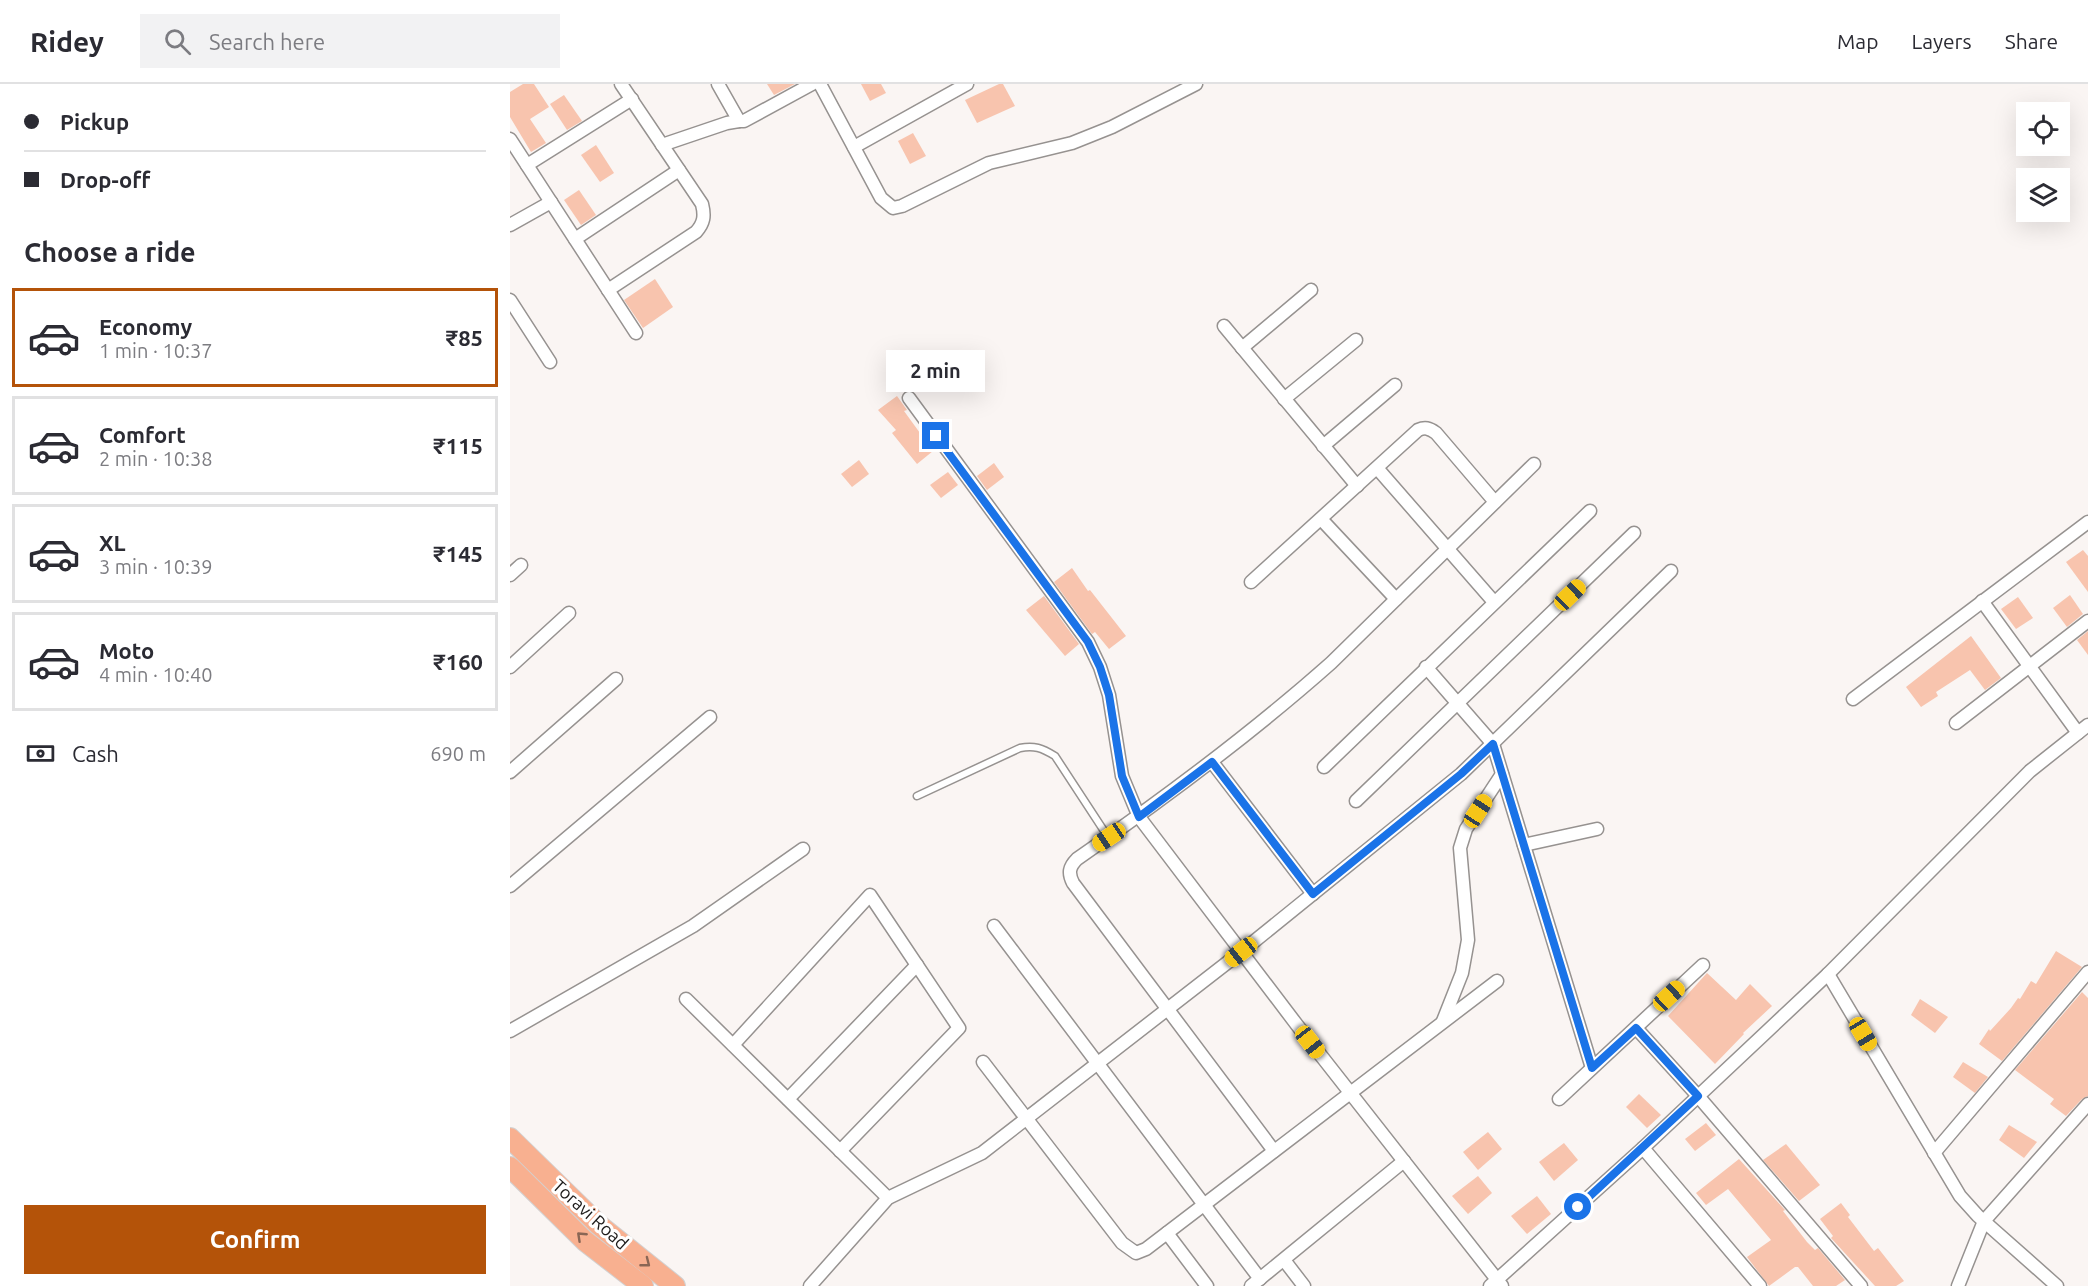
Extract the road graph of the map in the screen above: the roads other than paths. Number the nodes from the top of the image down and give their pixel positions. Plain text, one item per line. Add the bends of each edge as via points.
1 (621, 84) edge
2 (718, 84) edge
3 (812, 84) edge
4 (820, 84) edge
5 (967, 84) edge
6 (1196, 84) edge
7 (632, 99) junction
8 (739, 121) junction
9 (510, 139) edge
10 (662, 145) junction
11 (854, 147) junction
12 (527, 165) junction
13 (679, 170) junction
14 (551, 202) junction
15 (510, 225) edge
16 (575, 239) junction
17 (608, 290) junction
18 (1311, 290) dead end
19 (510, 300) edge
20 (1224, 326) dead end
21 (636, 333) dead end
22 (1356, 340) dead end
23 (1242, 348) junction
24 (550, 362) dead end
25 (1395, 386) dead end
26 (909, 398) dead end
27 (1284, 399) junction
28 (1323, 446) junction
29 (1534, 464) dead end
30 (1377, 468) junction
31 (1357, 486) junction
32 (1495, 502) junction
33 (1590, 511) dead end
34 (1321, 519) junction
35 (2088, 522) edge
36 (1634, 533) dead end
37 (1448, 549) junction
38 (521, 566) dead end
39 (1671, 572) dead end
40 (510, 575) edge
41 (1251, 582) dead end
42 (1396, 599) junction
43 (1982, 601) junction
44 (1494, 602) junction
45 (568, 613) dead end
46 (2088, 621) edge
47 (510, 667) edge
48 (1426, 667) junction
49 (2029, 667) junction
50 (616, 679) dead end
51 (1852, 699) dead end
52 (1457, 703) junction
53 (710, 717) dead end
54 (1956, 723) dead end
55 (2088, 725) edge
56 (2078, 733) junction
57 (1493, 744) junction
58 (1212, 762) junction
59 (1324, 766) dead end
60 (510, 772) edge
61 (1502, 774) junction
62 (917, 796) dead end
63 (1356, 801) dead end
64 (1139, 817) junction
65 (1597, 829) dead end
66 (1109, 837) junction
67 (1524, 845) junction
68 (803, 849) dead end
69 (510, 886) edge
70 (1313, 894) junction
71 (994, 927) dead end
72 (1241, 952) junction
73 (917, 965) junction
74 (1702, 965) dead end
75 (2088, 972) edge
76 (1828, 974) junction
77 (1497, 981) dead end
78 (686, 999) dead end
79 (1168, 1009) junction
80 (1443, 1022) junction
81 (1636, 1028) junction
82 (510, 1031) edge
83 (733, 1045) junction
84 (983, 1062) dead end
85 (1098, 1064) junction
86 (1592, 1068) junction
87 (1350, 1093) junction
88 (1698, 1096) junction
89 (788, 1099) junction
90 (1559, 1099) dead end
91 (2088, 1104) edge
92 (1026, 1119) junction
93 (510, 1138) edge
94 (1643, 1148) junction
95 (840, 1151) junction
96 (1274, 1151) junction
97 (1934, 1153) junction
98 (1404, 1161) junction
99 (510, 1167) edge
100 (888, 1198) junction
101 (1204, 1204) junction
102 (1984, 1221) junction
103 (1167, 1233) junction
104 (1284, 1260) junction
105 (1255, 1282) edge
106 (1496, 1284) edge
107 (643, 1286) edge
108 (675, 1286) edge
109 (810, 1286) edge
110 (1207, 1286) edge
111 (1304, 1286) edge
112 (1761, 1286) edge
113 (1860, 1286) edge
114 (1958, 1286) edge
115 (2057, 1286) edge

1 - 7 street
2 - 8 street
3 - 8 street
4 - 11 street
5 - 11 street
6 - 11 street via 1112,127 1072,143 989,164 893,208 881,198
7 - 10 street
7 - 12 street
8 - 10 street
9 - 12 street
10 - 13 street
12 - 14 street
13 - 16 street
13 - 17 street via 702,204 703,224
14 - 15 street
14 - 16 street
16 - 17 street
17 - 21 street
18 - 23 street
19 - 24 street
20 - 23 street
22 - 27 street
23 - 27 street
25 - 28 street
26 - 64 street via 1088,642 1109,695 1122,776
27 - 28 street
28 - 31 street
29 - 32 street
30 - 31 street
30 - 32 street via 1418,430 1430,428
30 - 37 street
31 - 34 street
32 - 37 street
33 - 44 street
34 - 41 street
34 - 42 street
35 - 43 street
36 - 52 street
37 - 42 street
37 - 44 street
38 - 40 street
39 - 57 street
42 - 58 street via 1310,682
43 - 49 street
43 - 51 street
44 - 48 street
45 - 47 street
46 - 49 street
48 - 52 street
48 - 59 street
49 - 54 street
49 - 56 street
50 - 60 street
52 - 57 street
52 - 63 street
53 - 69 street
55 - 56 street
56 - 76 street via 2030,771
57 - 61 street
57 - 70 street
58 - 64 street
58 - 70 street
61 - 67 street
61 - 80 street via 1466,829 1460,848 1468,940 1462,973
62 - 66 lane via 1020,748 1043,748 1055,756
64 - 66 street
64 - 72 street
65 - 67 street
66 - 79 street via 1071,866 1072,884
67 - 86 street
68 - 82 street via 693,926
70 - 72 street
71 - 85 street
72 - 79 street
72 - 87 street
73 - 83 street via 870,895
73 - 89 street
73 - 95 street via 959,1028
74 - 81 street
75 - 97 street
76 - 88 street
76 - 97 street
77 - 80 street
78 - 83 street
79 - 85 street
79 - 96 street
80 - 87 street
81 - 86 street
81 - 88 street
83 - 89 street
84 - 92 street
85 - 92 street
85 - 101 street
86 - 90 street
87 - 96 street
87 - 98 street
88 - 94 street
88 - 113 street
89 - 95 street
91 - 102 street
92 - 100 street via 982,1153
92 - 103 street via 1130,1251 1136,1253
93 -> 108 highway, Toravi Road via 599,1225
94 - 106 street
94 - 112 street
95 - 100 street
96 - 101 street
97 - 102 street via 1960,1196
98 - 104 street
98 - 106 street
107 -> 99 highway, Toravi Road via 585,1241
100 - 109 street
101 - 103 street
101 - 105 street
102 - 114 street
102 - 115 street
103 - 110 street
104 - 105 street
104 - 111 street

